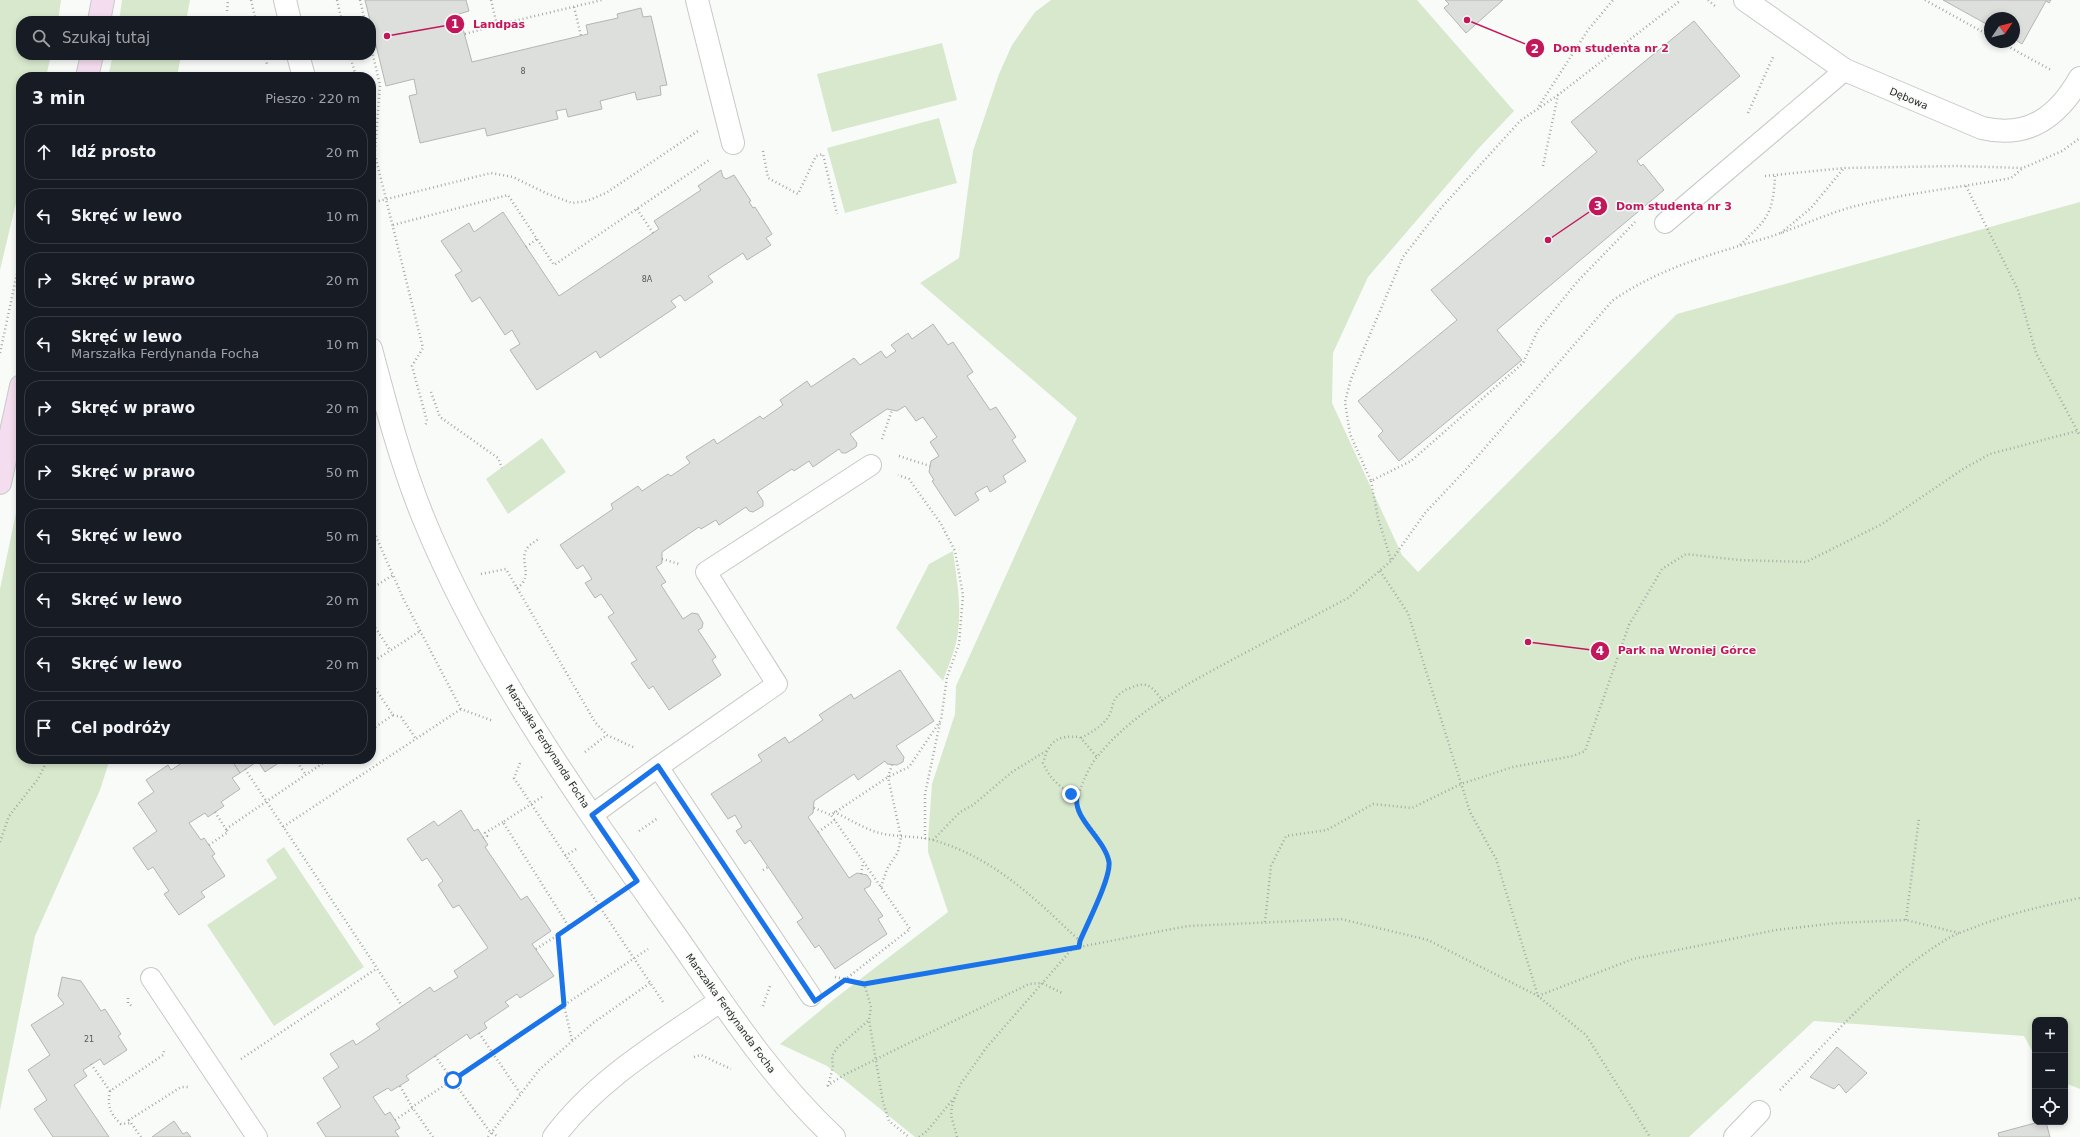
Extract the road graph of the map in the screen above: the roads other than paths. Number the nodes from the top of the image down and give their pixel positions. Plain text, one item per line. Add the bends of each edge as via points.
1 (103, 0) edge
2 (285, 0) edge
3 (697, 0) edge
4 (1745, 0) edge
5 (100, 16) edge
6 (289, 16) edge
7 (91, 60) edge
8 (299, 60) edge
9 (1846, 70) junction
10 (88, 72) edge
11 (303, 72) edge
12 (2078, 81) edge
13 (733, 143) road end
14 (1666, 222) road end
15 (376, 368) edge
16 (16, 409) edge
17 (871, 465) road end
18 (0, 483) edge
19 (658, 766) junction
20 (592, 815) junction
21 (151, 978) dead end
22 (811, 996) road end
23 (720, 1001) junction
24 (1759, 1112) road end
25 (257, 1137) edge
26 (554, 1137) edge
27 (834, 1137) edge
28 (1735, 1137) edge

1 - 5 street
2 - 6 street
3 - 13 street
4 - 9 street, Dębowa
7 - 10 street
8 - 11 street
9 - 12 street, Dębowa via 1982,128 1998,132 2020,130 2037,124 2058,110
9 - 14 lane
15 - 20 street, Marszałka Ferdynanda Focha via 391,425 421,510 454,585 505,680
16 - 18 street
17 - 19 lane via 706,572 777,684
19 - 20 lane
19 - 22 lane
20 - 23 street, Marszałka Ferdynanda Focha
21 - 25 lane
23 - 26 street via 593,1093
23 - 27 street, Marszałka Ferdynanda Focha via 787,1090
24 - 28 street

